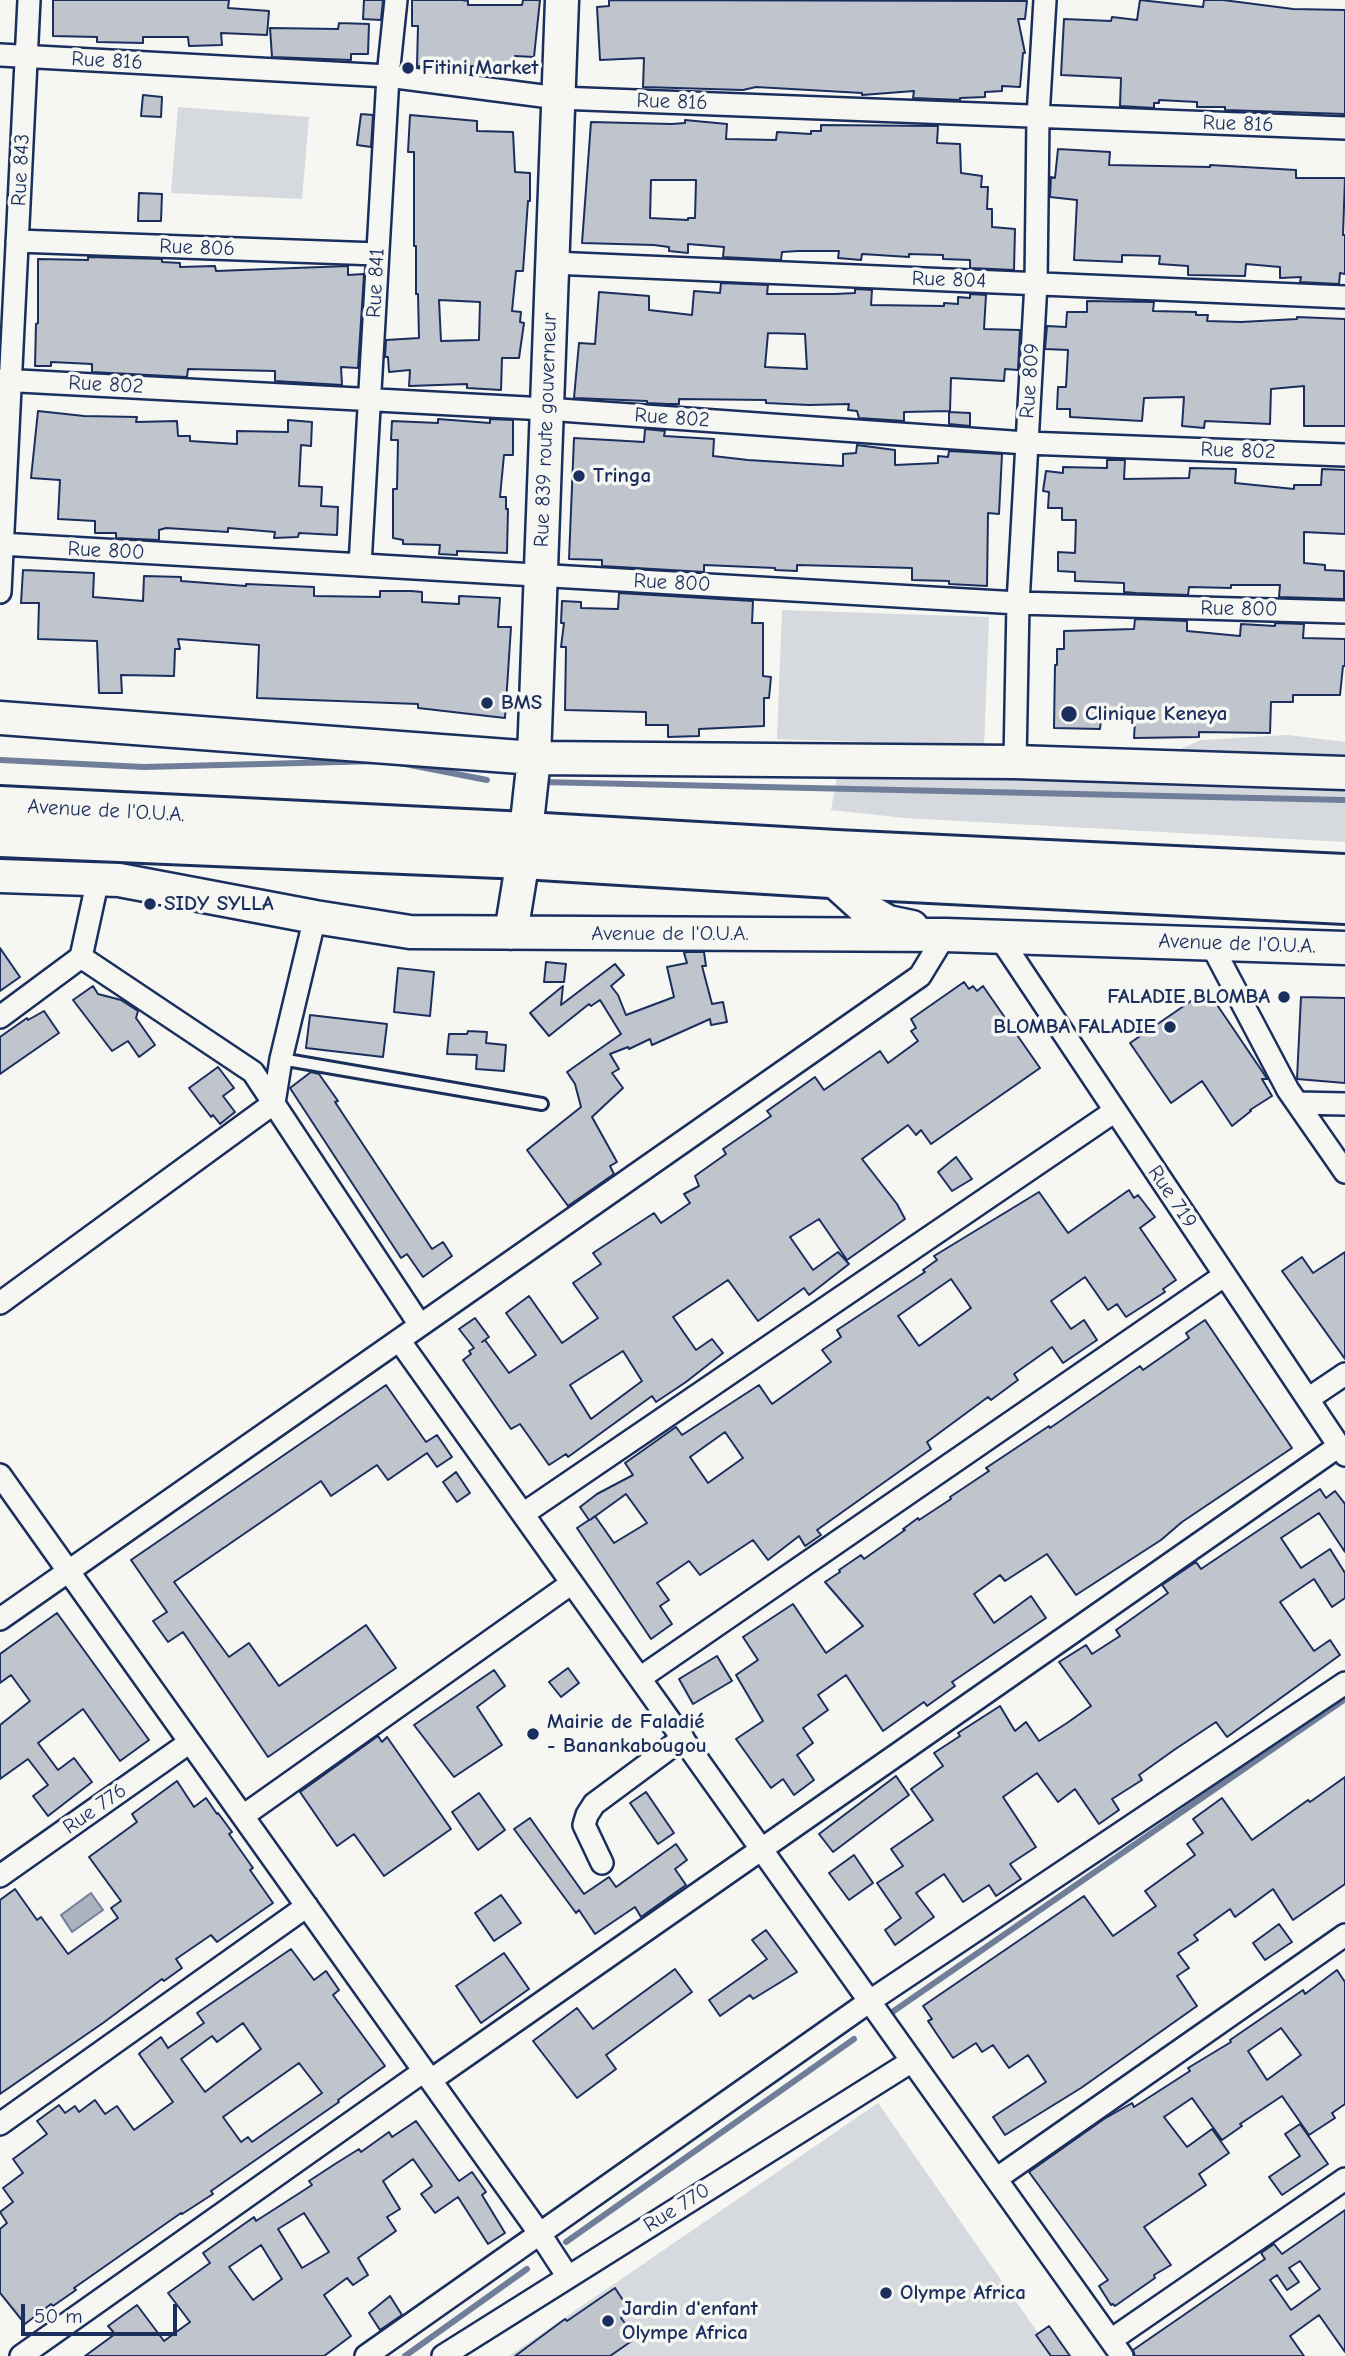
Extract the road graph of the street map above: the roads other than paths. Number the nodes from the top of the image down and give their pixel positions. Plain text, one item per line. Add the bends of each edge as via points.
1 (29, 0) edge
2 (396, 0) edge
3 (562, 0) edge
4 (1045, 0) edge
5 (0, 55) edge
6 (26, 56) junction
7 (388, 76) junction
8 (558, 98) junction
9 (1038, 117) junction
10 (1345, 128) edge
11 (17, 241) junction
12 (377, 254) junction
13 (552, 262) junction
14 (1036, 283) junction
15 (1345, 297) edge
16 (5, 380) edge
17 (370, 400) junction
18 (546, 409) junction
19 (1026, 443) junction
20 (1345, 454) edge
21 (1, 545) edge
22 (360, 565) junction
23 (541, 576) junction
24 (0, 592) edge
25 (1018, 603) junction
26 (1345, 611) edge
27 (0, 718) edge
28 (534, 758) junction
29 (1015, 762) junction
30 (1345, 773) edge
31 (0, 806) edge
32 (0, 837) edge
33 (524, 845) junction
34 (1345, 874) edge
35 (0, 876) edge
36 (831, 877) junction
37 (98, 879) junction
38 (1345, 904) edge
39 (315, 917) junction
40 (511, 933) junction
41 (945, 935) junction
42 (1000, 938) junction
43 (1211, 944) junction
44 (1345, 948) edge
45 (81, 957) junction
46 (0, 1017) edge
47 (281, 1059) junction
48 (274, 1103) junction
49 (1297, 1103) junction
50 (542, 1104) dead end
51 (1345, 1104) edge
52 (1115, 1111) junction
53 (1345, 1172) edge
54 (1225, 1275) junction
55 (0, 1303) edge
56 (420, 1325) junction
57 (399, 1340) junction
58 (1345, 1374) edge
59 (1308, 1399) junction
60 (1342, 1450) edge
61 (0, 1475) edge
62 (523, 1514) junction
63 (68, 1571) junction
64 (572, 1583) junction
65 (0, 1619) edge
66 (640, 1678) junction
67 (1345, 1682) edge
68 (683, 1738) junction
69 (190, 1742) junction
70 (243, 1816) junction
71 (761, 1849) junction
72 (602, 1863) dead end
73 (0, 1876) edge
74 (307, 1906) junction
75 (1345, 1935) edge
76 (870, 2001) junction
77 (912, 2061) junction
78 (428, 2076) junction
79 (0, 2124) edge
80 (996, 2179) junction
81 (1345, 2179) edge
82 (540, 2234) junction
83 (568, 2277) junction
84 (1116, 2348) edge
85 (452, 2353) edge
86 (22, 2356) edge
87 (366, 2356) edge

1 - 6 street, Rue 843
2 - 7 street, Rue 841
3 - 8 street, Rue 839 route gouverneur
4 - 9 street, Rue 809
5 - 6 street, Rue 816
6 - 7 street, Rue 816
6 - 11 street, Rue 843
7 - 8 street, Rue 816
7 - 12 street, Rue 841
8 - 9 street, Rue 816
8 - 13 street, Rue 839 route gouverneur
9 - 10 street, Rue 816
9 - 14 street, Rue 809
11 - 12 street, Rue 806
11 - 16 street, Rue 843
12 - 17 street, Rue 841
13 - 14 street, Rue 804
13 - 18 street, Rue 839 route gouverneur
14 - 15 street, Rue 804
14 - 19 street, Rue 809
16 - 17 street, Rue 802
16 - 21 street, Rue 843
17 - 18 street, Rue 802
17 - 22 street, Rue 841
18 - 19 street, Rue 802
18 - 23 street, Rue 839 route gouverneur
19 - 20 street, Rue 802
19 - 25 street, Rue 809
21 - 22 street, Rue 800
21 - 24 street, Rue 843
22 - 23 street, Rue 800
23 - 25 street, Rue 800
23 - 28 street, Rue 839 route gouverneur
25 - 26 street, Rue 800
25 - 29 street, Rue 809
27 - 28 street
28 - 29 street
28 - 33 street, Rue 839 route gouverneur
29 - 30 street
31 - 33 highway, Avenue de l'O.U.A.
32 - 33 highway, Avenue de l'O.U.A.
33 - 34 highway, Avenue de l'O.U.A. via 836,850
33 - 36 highway, Avenue de l'O.U.A.
33 - 40 street, Rue 839 route gouverneur
35 - 37 street, Avenue de l'O.U.A.
36 - 38 highway, Avenue de l'O.U.A.
36 - 41 street via 864,908 888,922
37 - 39 street, Avenue de l'O.U.A. via 164,887
37 - 45 street
39 - 40 street, Avenue de l'O.U.A. via 410,932
39 - 47 street
40 - 41 street, Avenue de l'O.U.A.
41 - 42 street, Avenue de l'O.U.A.
41 - 56 street via 920,976
42 - 43 street, Avenue de l'O.U.A.
42 - 52 street, Rue 719
43 - 44 street, Avenue de l'O.U.A.
43 - 49 street
45 - 46 street
45 - 48 street via 253,1072
47 - 48 street
47 - 50 lane
48 - 55 street
48 - 56 street
49 - 51 street
49 - 53 street
52 - 54 street, Rue 719
52 - 62 street
54 - 59 street, Rue 719
54 - 66 street
56 - 57 street
57 - 62 street
57 - 63 street
58 - 59 street
59 - 60 street, Rue 719
60 - 71 street
61 - 63 street
62 - 64 street
63 - 65 street
63 - 69 street
64 - 66 street
64 - 70 street
66 - 68 street
67 - 76 street
68 - 71 street
68 - 72 street via 594,1804 584,1825
69 - 70 street
69 - 73 street, Rue 776
70 - 74 street
71 - 76 street
71 - 78 street
74 - 78 street
74 - 79 street
75 - 80 street
76 - 77 street
76 - 82 street
77 - 80 street
77 - 83 street, Rue 770
78 - 82 street
78 - 86 street
80 - 84 street
81 - 84 street
82 - 83 street
82 - 87 street
83 - 85 street, Rue 770

